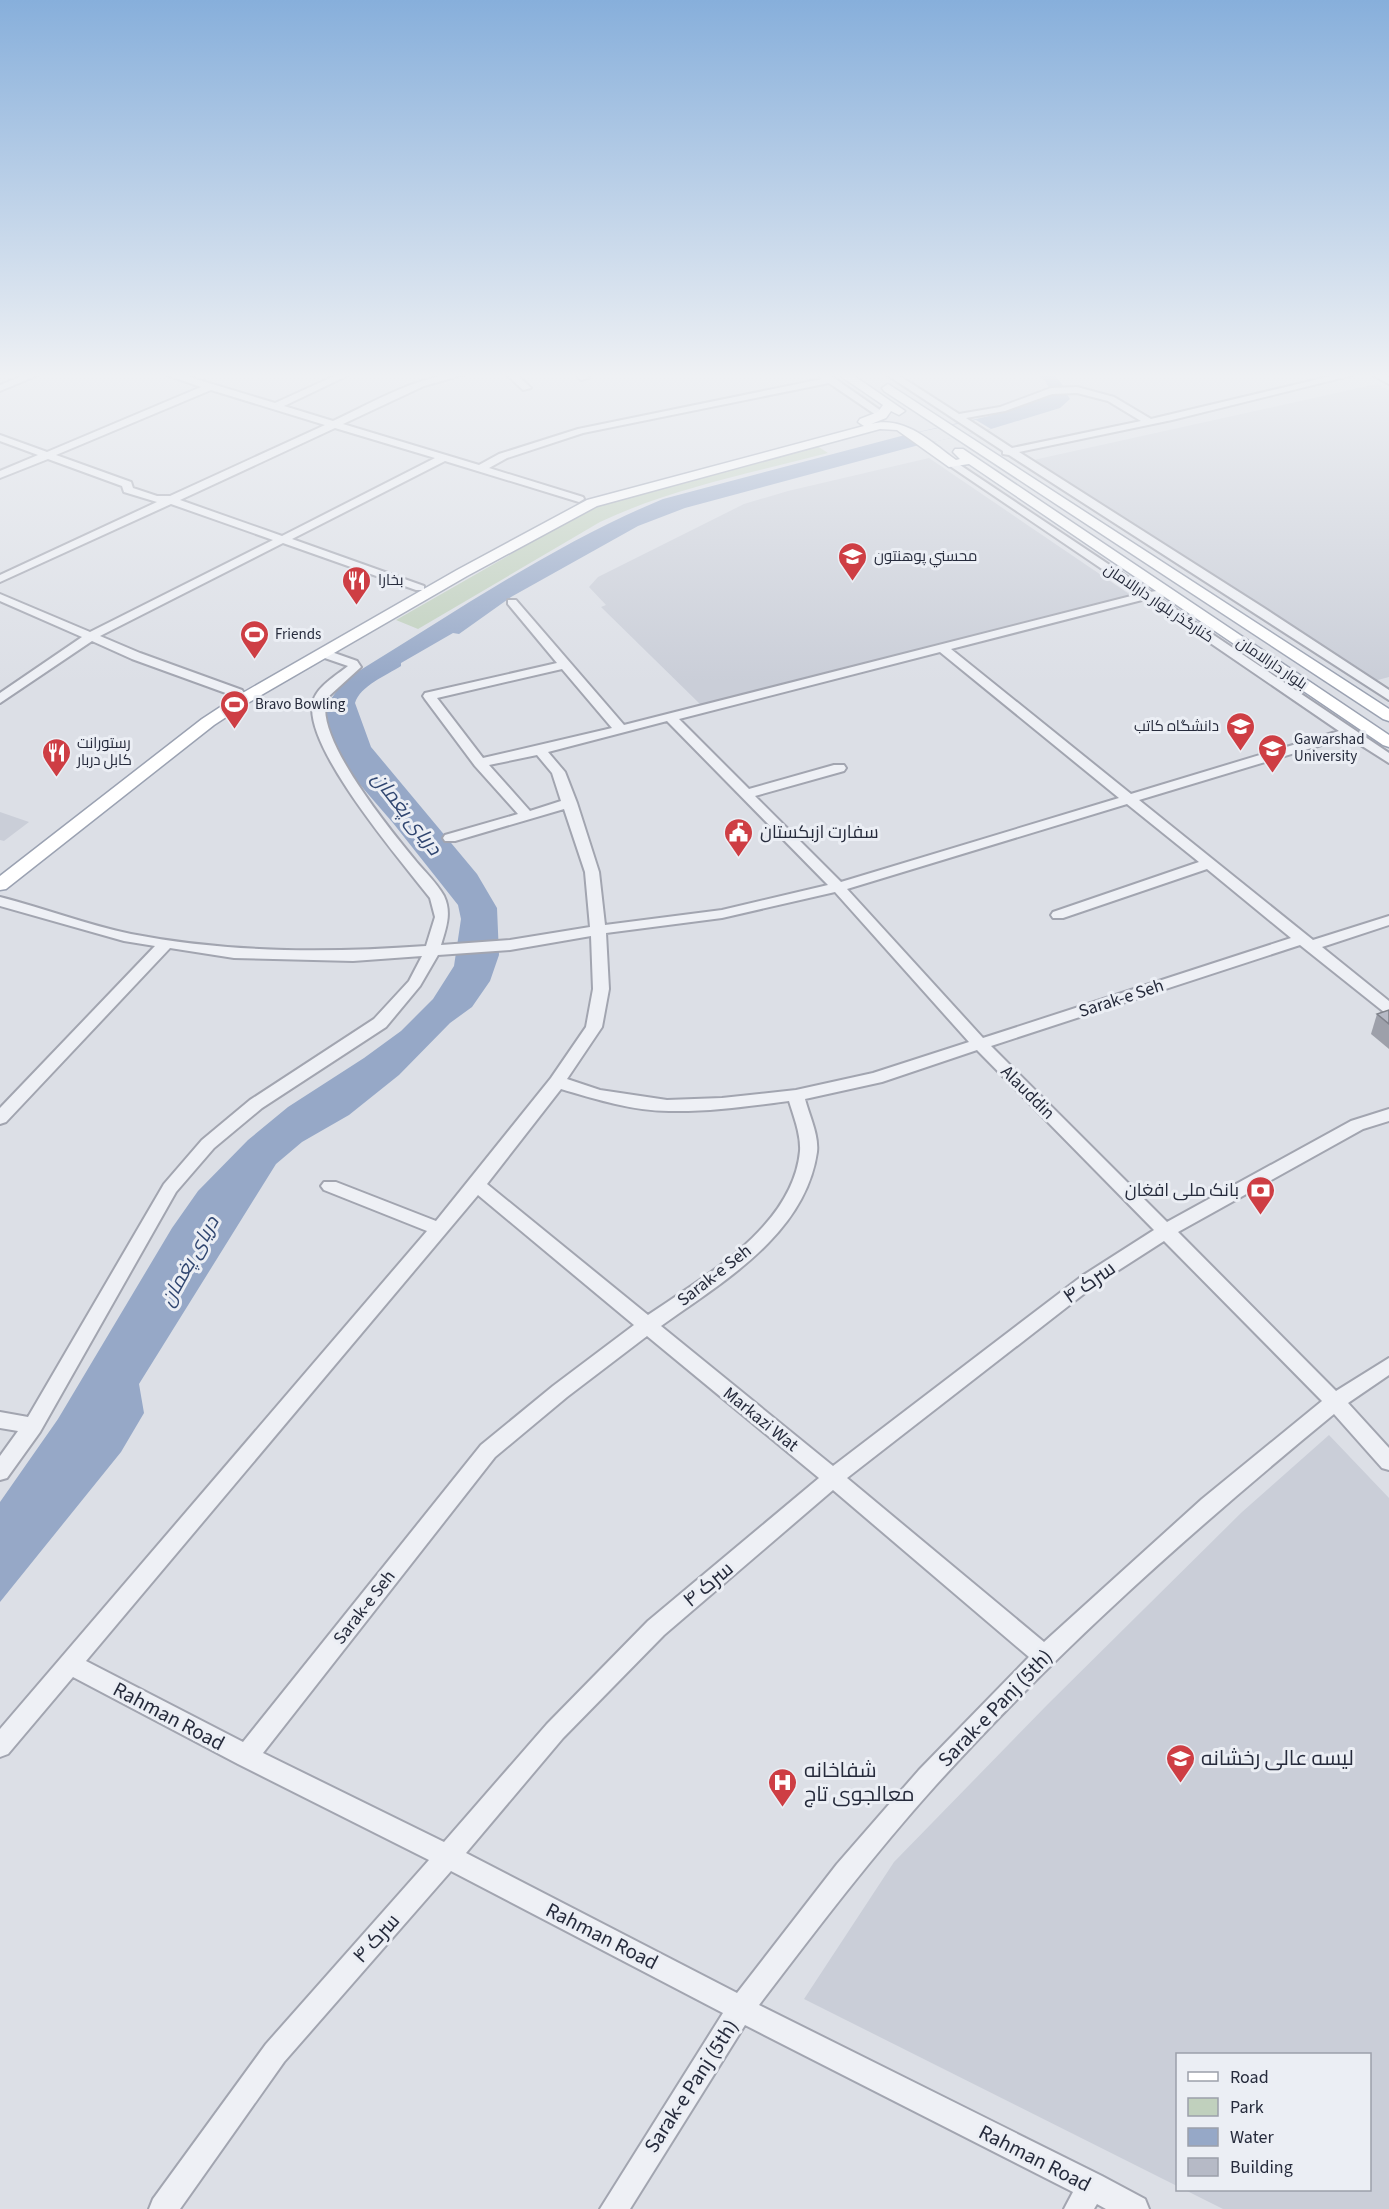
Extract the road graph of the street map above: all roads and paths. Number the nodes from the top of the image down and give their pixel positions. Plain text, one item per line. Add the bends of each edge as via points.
1 (104, 476) edge
2 (218, 476) edge
3 (408, 476) edge
4 (503, 476) edge
5 (664, 476) edge
6 (688, 476) edge
7 (972, 476) edge
8 (995, 476) edge
9 (1024, 476) edge
10 (1050, 476) edge
11 (1043, 489) junction
12 (1021, 494) junction
13 (168, 499) junction
14 (579, 499) junction
15 (283, 540) junction
16 (0, 579) edge
17 (420, 588) junction
18 (1166, 591) junction
19 (1148, 596) junction
20 (0, 597) edge
21 (512, 602) dead end
22 (383, 614) junction
23 (91, 636) junction
24 (944, 649) junction
25 (323, 653) junction
26 (563, 665) junction
27 (1282, 671) junction
28 (1266, 676) junction
29 (1389, 683) edge
30 (1376, 687) junction
31 (238, 693) junction
32 (1355, 694) junction
33 (1389, 696) edge
34 (0, 699) edge
35 (1389, 716) edge
36 (670, 717) junction
37 (621, 730) junction
38 (1350, 732) junction
39 (1389, 742) edge
40 (540, 750) junction
41 (1389, 759) edge
42 (480, 763) junction
43 (839, 768) dead end
44 (747, 794) junction
45 (1127, 799) junction
46 (570, 803) junction
47 (527, 816) junction
48 (450, 838) dead end
49 (1208, 864) junction
50 (0, 871) edge
51 (0, 885) edge
52 (838, 887) junction
53 (0, 901) edge
54 (1058, 915) dead end
55 (1389, 920) edge
56 (598, 930) junction
57 (1307, 943) junction
58 (165, 945) junction
59 (436, 952) junction
60 (1389, 1009) edge
61 (980, 1044) junction
62 (556, 1082) junction
63 (796, 1095) junction
64 (1389, 1115) edge
65 (0, 1118) edge
66 (477, 1185) junction
67 (330, 1186) dead end
68 (439, 1229) junction
69 (1166, 1231) junction
70 (647, 1325) junction
71 (1389, 1365) edge
72 (1335, 1402) junction
73 (0, 1420) edge
74 (33, 1426) junction
75 (1389, 1462) edge
76 (0, 1472) edge
77 (833, 1478) junction
78 (1044, 1656) junction
79 (70, 1664) junction
80 (0, 1746) edge
81 (246, 1756) junction
82 (447, 1856) junction
83 (741, 2008) junction
84 (1085, 2198) edge
85 (163, 2209) edge
86 (614, 2209) edge
87 (1135, 2209) edge

1 - 13 street via 127,484 128,490
2 - 13 street
3 - 15 street
4 - 14 street
5 - 14 main road
6 - 22 main road, کنارگذر بلوار دارالامان via 592,502
7 - 19 street, کنارگذر بلوار دارالامان
8 - 12 main road, بلوار دارالامان
9 - 11 main road, بلوار دارالامان
10 - 30 street
11 - 12 main road
11 - 32 main road, بلوار دارالامان
12 - 18 main road, بلوار دارالامان
13 - 15 street
13 - 16 street
14 - 17 main road
15 - 17 street
15 - 23 street
17 - 22 main road
18 - 19 street
18 - 27 main road, بلوار دارالامان
19 - 24 street
19 - 28 street, کنارگذر بلوار دارالامان
20 - 23 street
21 - 26 street
22 - 25 main road
22 - 31 main road
23 - 31 street
23 - 34 street
24 - 36 street
24 - 45 street
25 - 51 main road via 208,722
25 - 59 street via 355,667 325,693 320,702 320,726 344,774 436,897 442,917
26 - 37 street
26 - 42 street via 429,696
27 - 28 main road
27 - 39 main road, بلوار دارالامان
28 - 38 street, کنارگذر بلوار دارالامان
29 - 30 street
30 - 32 street
30 - 33 street
31 - 50 main road
32 - 35 main road, بلوار دارالامان
36 - 37 street
36 - 44 street, Alauddin
37 - 40 street
38 - 41 street, کنارگذر بلوار دارالامان
38 - 45 street
40 - 42 street
40 - 46 street via 558,771
42 - 47 street
43 - 44 street
44 - 52 street, Alauddin
45 - 49 street
45 - 52 street
46 - 47 street
46 - 56 street via 592,872
47 - 48 street
49 - 54 street
49 - 57 street
52 - 56 street via 722,915
52 - 61 street, Alauddin
53 - 58 street
55 - 57 street, Sarak-e Seh
56 - 59 street via 510,945
56 - 62 street via 601,989 594,1027
57 - 60 street
57 - 61 street, Sarak-e Seh
58 - 59 street via 305,956
58 - 65 street
59 - 74 street via 380,1023 256,1104 208,1144 170,1188
61 - 63 street, Sarak-e Seh via 876,1078
61 - 69 street, Alauddin
62 - 63 street via 599,1095 667,1106
62 - 66 street
63 - 70 street, Sarak-e Seh via 809,1151 798,1186 782,1215 730,1268
64 - 69 street, سرک ۴ via 1358,1125
66 - 68 street
66 - 70 street, Markazi Wat
67 - 68 street
68 - 79 street
69 - 72 street, Alauddin
69 - 77 street, سرک ۴ via 1088,1281
70 - 77 street, Markazi Wat
70 - 81 street, Sarak-e Seh via 535,1409 488,1451
71 - 72 street, Sarak-e Panj (5th)
72 - 75 street, Alauddin
72 - 78 street, Sarak-e Panj (5th) via 1209,1505
73 - 74 street
74 - 76 street
77 - 78 street, Markazi Wat
77 - 82 street, سرک ۴ via 656,1628 555,1731
78 - 83 street, Sarak-e Panj (5th) via 920,1786 846,1872
79 - 80 street
79 - 81 street, Rahman Road
81 - 82 street, Rahman Road
82 - 83 street, Rahman Road
82 - 85 street, سرک ۴ via 274,2053
83 - 84 street, Rahman Road
83 - 86 street, Sarak-e Panj (5th)
84 - 87 street, Rahman Road

